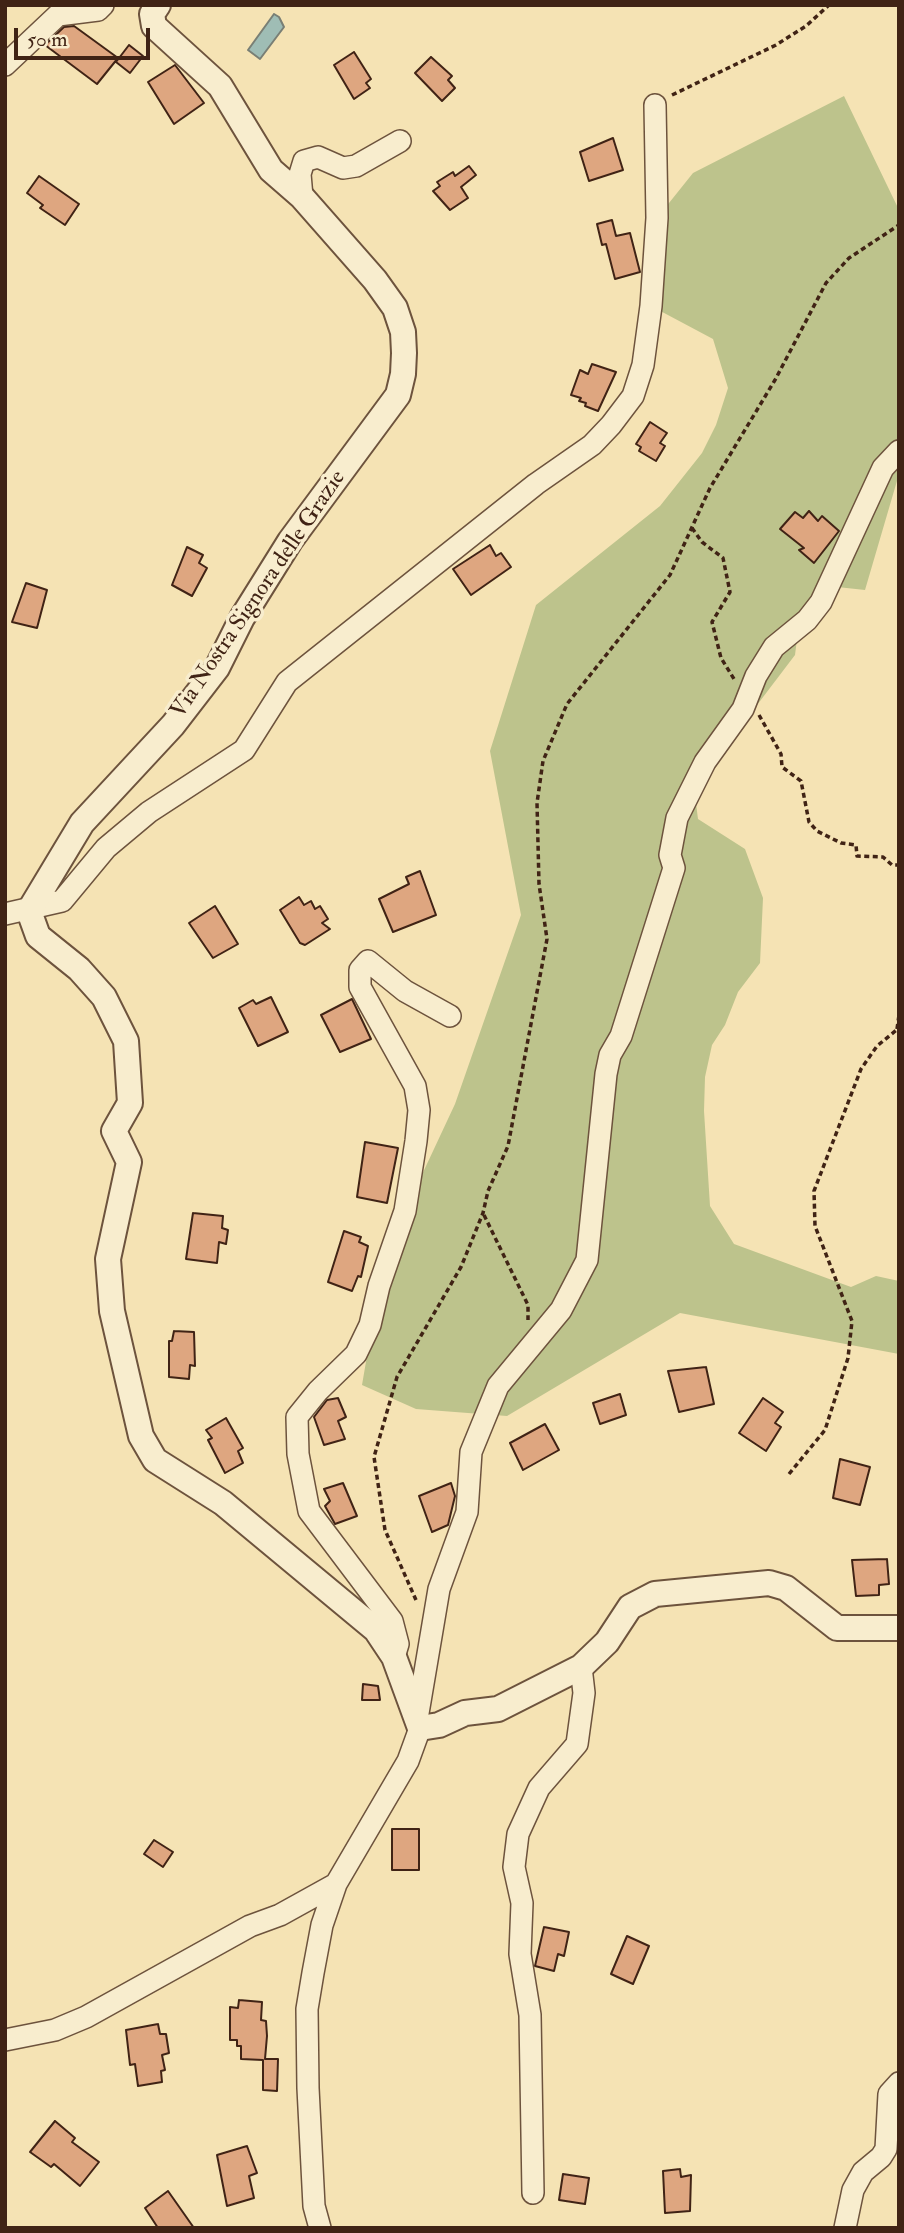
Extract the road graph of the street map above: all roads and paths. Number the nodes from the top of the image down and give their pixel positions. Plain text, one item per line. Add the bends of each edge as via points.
1 (103, 5) edge
2 (158, 5) edge
3 (829, 5) edge
4 (5, 65) edge
5 (655, 105) joint
6 (400, 141) dead end
7 (302, 197) junction
8 (899, 225) edge
9 (899, 451) edge
10 (692, 527) junction
11 (756, 676) junction
12 (747, 700) junction
13 (899, 865) edge
14 (17, 912) edge
15 (899, 1015) edge
16 (450, 1016) dead end
17 (898, 1030) edge
18 (484, 1213) junction
19 (527, 1354) junction
20 (789, 1474) dead end
21 (899, 1628) edge
22 (433, 1633) junction
23 (394, 1657) junction
24 (581, 1667) junction
25 (419, 1723) junction
26 (336, 1884) junction
27 (5, 2040) edge
28 (899, 2083) edge
29 (533, 2193) dead end
30 (320, 2228) edge
31 (845, 2228) edge

1 - 4 street via 98,10 58,15
2 - 7 street, Via Nostra Signora delle Grazie via 152,14 154,26 220,86 271,170
3 - 5 path via 776,45
5 - 14 street via 657,218 643,365 633,396 611,425 593,445 536,484 287,682 244,750 149,812 106,848 62,901
6 - 7 street via 343,169 318,157 304,160
7 - 14 street, Via Nostra Signora delle Grazie via 395,308 403,332 404,374 398,395 289,541 217,668 173,725 82,823
8 - 10 path via 849,258 826,282
9 - 11 street via 883,468 821,602 774,648
10 - 11 path via 723,558 730,592 712,622 721,658 738,687
10 - 18 path via 670,575 567,704 543,761 539,884 547,939 508,1146 488,1191
11 - 12 street
12 - 13 path via 781,754 782,767 802,781 807,813 817,831 856,845 857,856 883,857
12 - 19 street via 705,761 677,818 670,855 674,868 606,1074 587,1261 561,1310
14 - 23 street via 104,998 126,1041 130,1103 114,1131 129,1163 108,1259 112,1311 141,1436 155,1461 258,1530 376,1630
15 - 17 path
16 - 23 street via 405,991 368,961 360,970 360,987 415,1086 419,1110 416,1142 405,1211 370,1325 356,1354 297,1416 298,1454 309,1511 391,1622 398,1644
17 - 20 path via 877,1046 861,1069 814,1191 814,1226 852,1321 848,1358 825,1430
18 - 19 path via 528,1305
18 - 22 path via 456,1278 397,1377 374,1457 385,1530
19 - 22 street via 498,1385 471,1452 467,1512 439,1589
21 - 24 street via 837,1628 786,1588 769,1583 682,1590 655,1594 630,1607 607,1642
22 - 25 street
23 - 25 street
24 - 25 street via 498,1709 465,1713 439,1726
24 - 29 street via 584,1693 577,1744 539,1788 518,1834 514,1867 522,1903 520,1954 530,2015
25 - 26 street via 408,1761
26 - 27 street via 86,2017 55,2030
26 - 30 street via 322,1925 307,2009 309,2134
28 - 31 street via 889,2094 886,2149 853,2190

